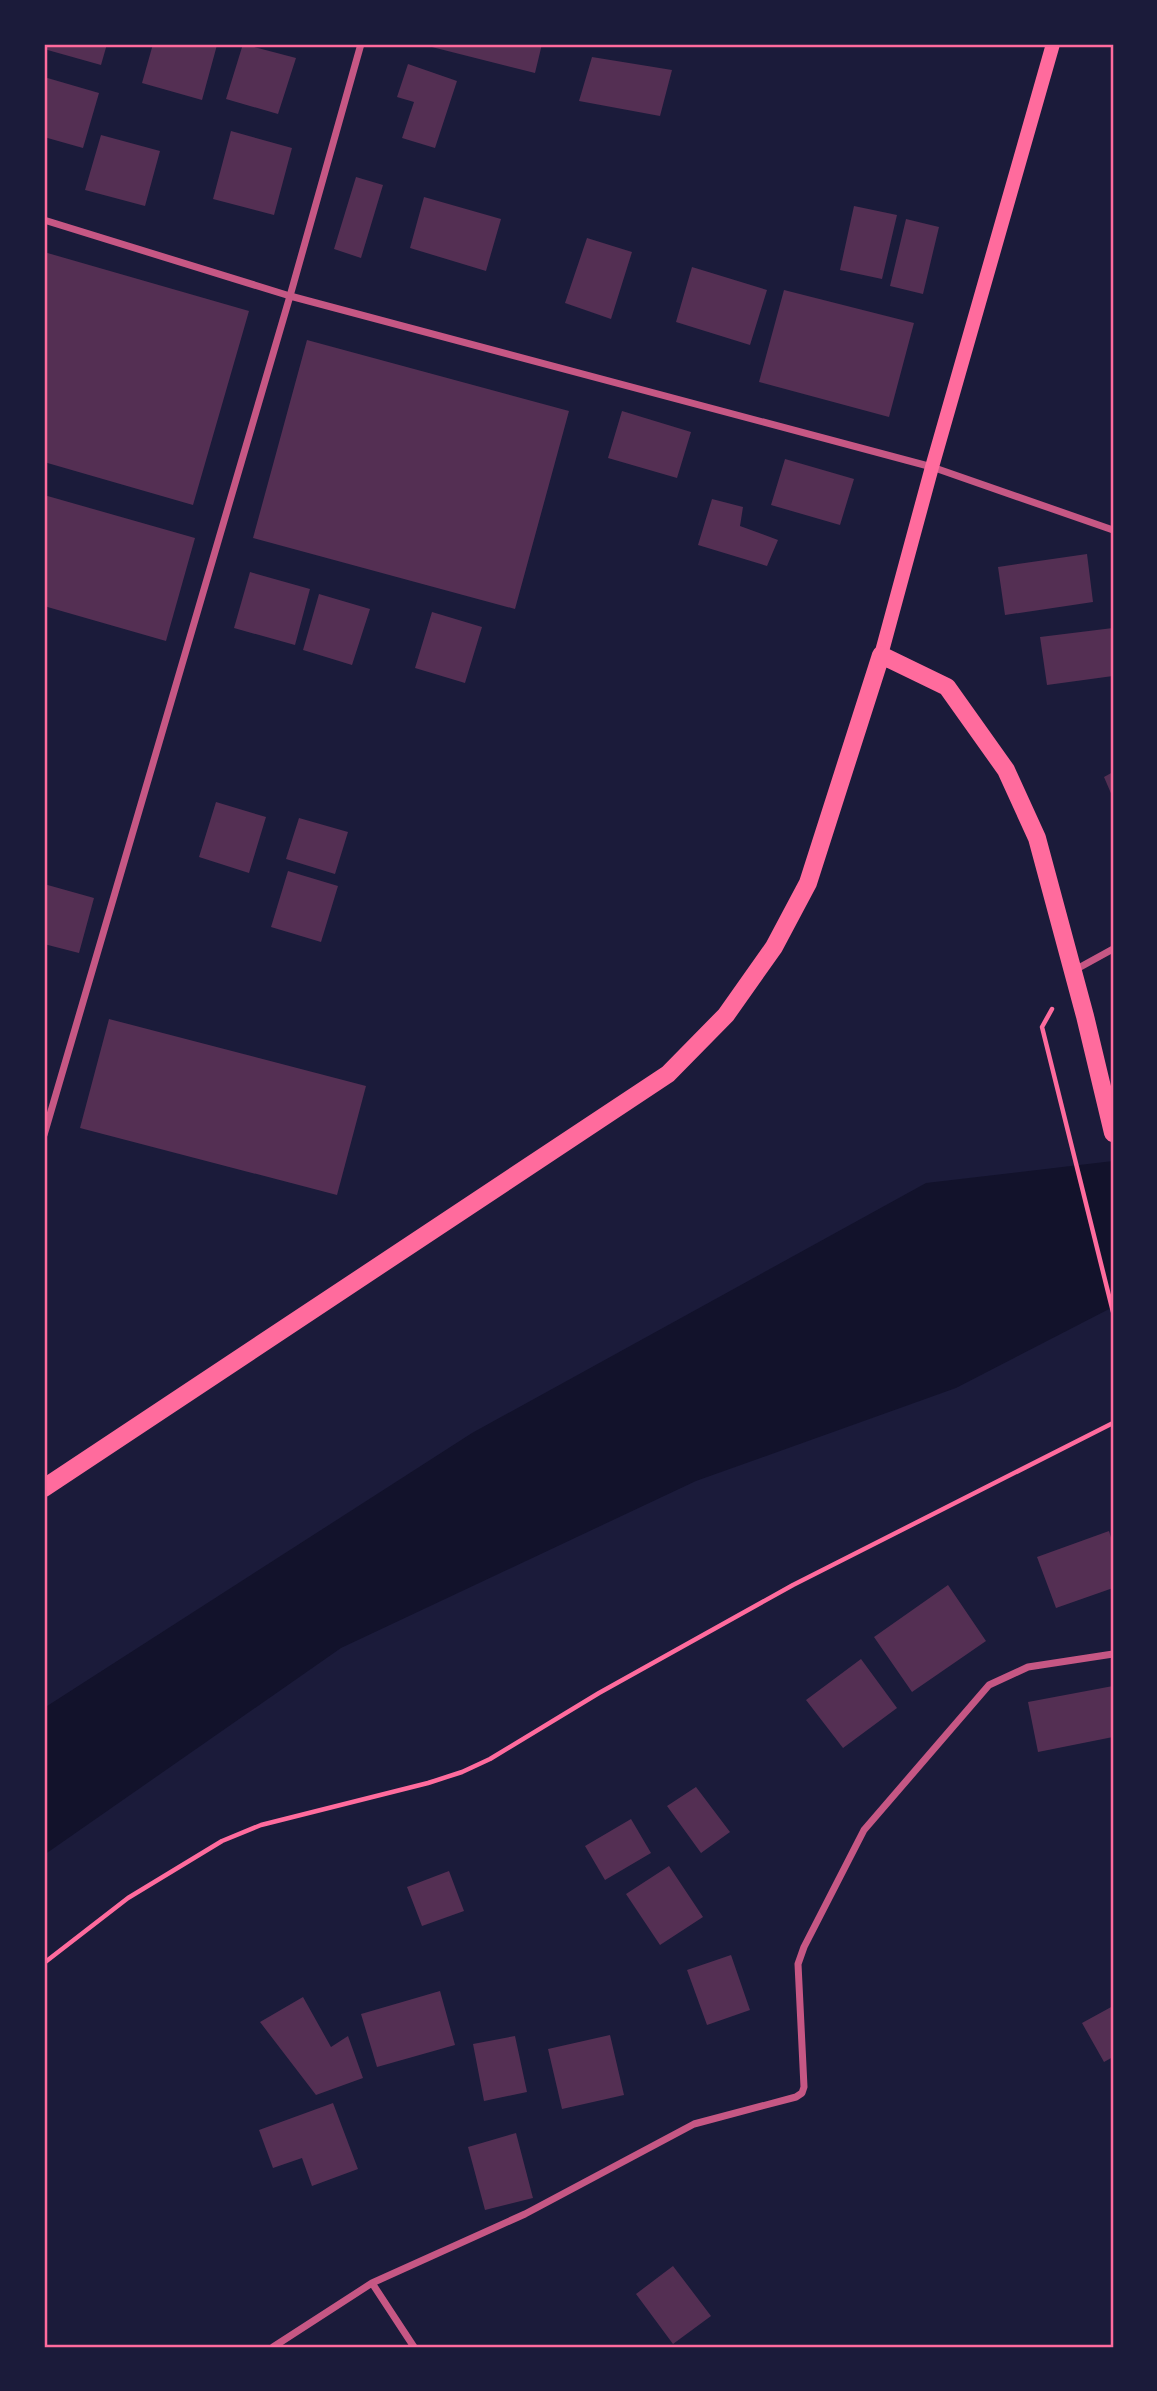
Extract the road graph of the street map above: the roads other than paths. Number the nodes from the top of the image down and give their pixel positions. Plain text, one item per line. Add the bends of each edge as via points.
1 (361, 44) edge
2 (1053, 44) edge
3 (44, 220) edge
4 (290, 296) junction
5 (932, 467) junction
6 (1113, 530) edge
7 (881, 655) junction
8 (1113, 949) edge
9 (1073, 972) junction
10 (1113, 1133) edge
11 (44, 1135) edge
12 (44, 1488) edge
13 (1113, 1654) edge
14 (372, 2283) junction
15 (273, 2347) edge
16 (414, 2347) edge

1 - 4 street
2 - 5 main road
3 - 4 street
4 - 5 street
4 - 11 street
5 - 6 street
5 - 7 main road
7 - 9 main road via 947,687 1006,770 1037,838
7 - 12 main road via 808,883 774,947 726,1015 668,1074
8 - 9 street
9 - 10 main road
13 - 14 street via 1028,1667 989,1685 864,1830 798,1964 802,2093 694,2124 524,2214
14 - 15 street
14 - 16 street

